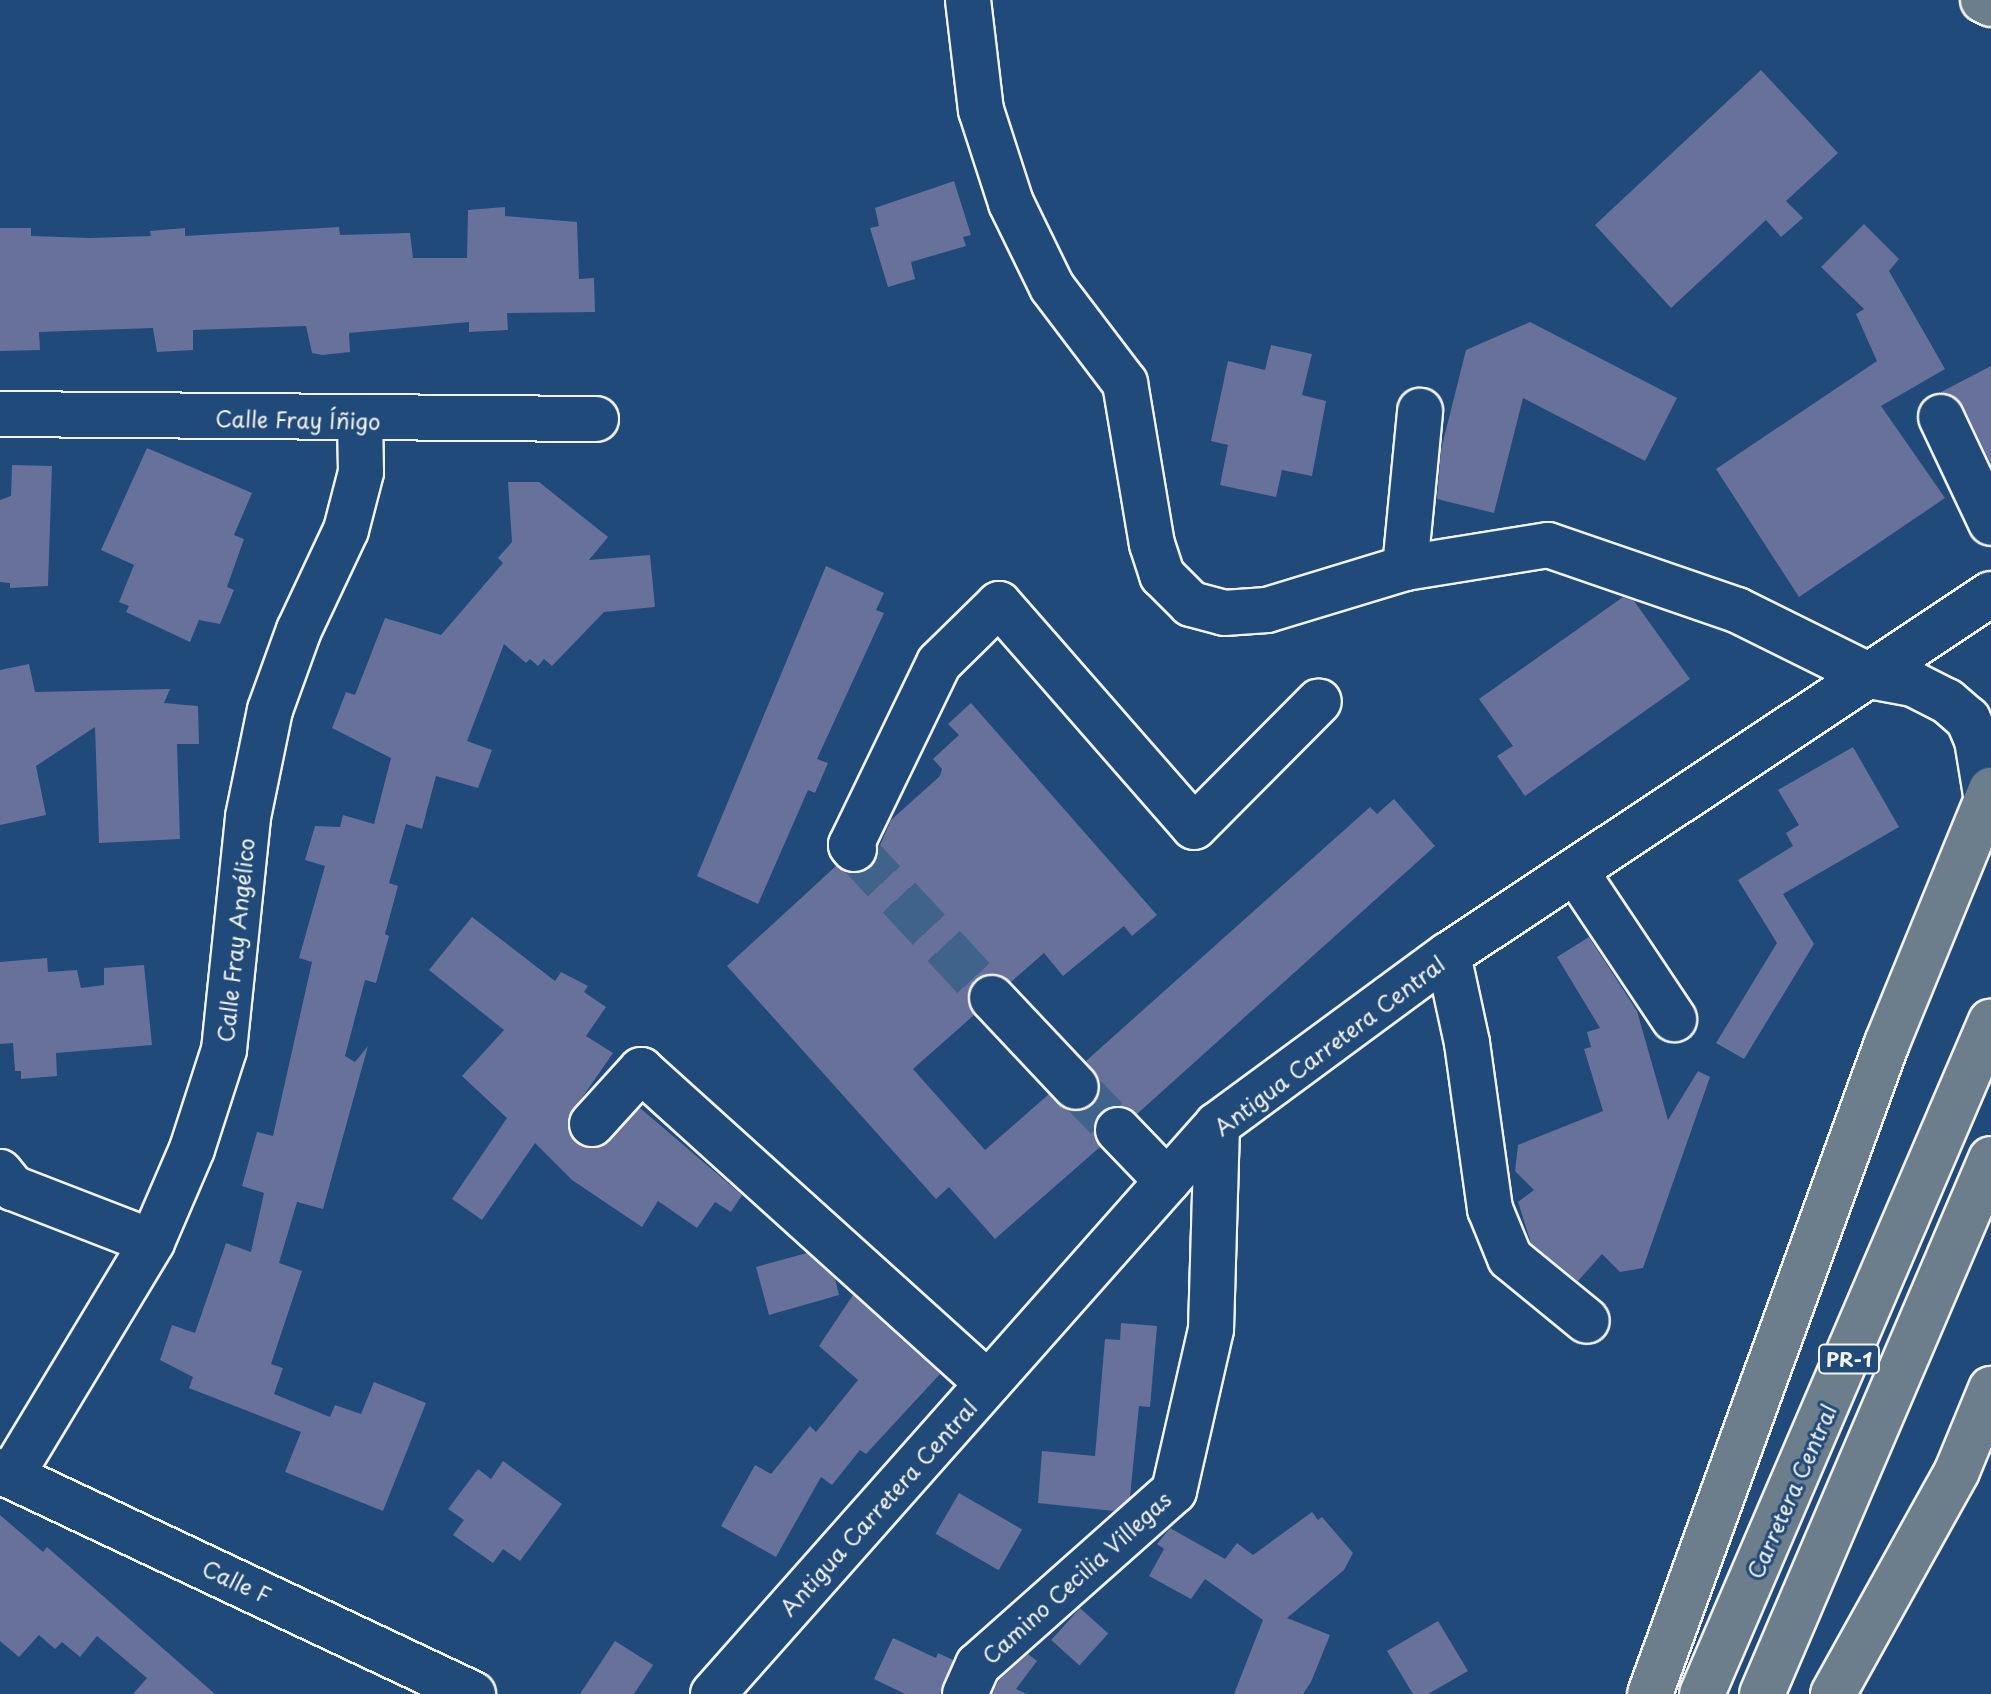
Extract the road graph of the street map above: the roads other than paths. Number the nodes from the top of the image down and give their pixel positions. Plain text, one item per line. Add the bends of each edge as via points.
1 (968, 0) edge
2 (1983, 0) edge
3 (1991, 4) edge
4 (1420, 411) dead end
5 (0, 414) edge
6 (1941, 417) dead end
7 (596, 419) dead end
8 (360, 420) junction
9 (1991, 523) edge
10 (1405, 568) junction
11 (1991, 594) edge
12 (1870, 676) junction
13 (1319, 701) dead end
14 (1989, 796) edge
15 (854, 849) dead end
16 (1576, 872) junction
17 (1448, 955) junction
18 (992, 998) tunnel mouth
19 (1674, 1019) dead end
20 (1991, 1021) edge
21 (1076, 1087) tunnel mouth
22 (592, 1124) dead end
23 (1217, 1125) junction
24 (1118, 1130) tunnel mouth
25 (1991, 1159) edge
26 (0, 1172) edge
27 (1167, 1181) junction
28 (152, 1242) junction
29 (1587, 1321) dead end
30 (988, 1383) junction
31 (1991, 1389) edge
32 (6, 1474) edge
33 (473, 1694) edge
34 (713, 1694) edge
35 (965, 1694) edge
36 (1650, 1694) edge
37 (1702, 1694) edge
38 (1762, 1694) edge
39 (1833, 1694) edge

1 - 10 street via 981,110 1011,203 1052,287 1125,383 1162,575 1191,604 1224,613 1267,610
2 - 3 highway
4 - 10 street
5 - 8 street, Calle Fray Íñigo
6 - 9 street
7 - 8 street, Calle Fray Íñigo
8 - 28 street, Calle Fray Angélico via 361,472 346,530 299,630 270,710 248,817 224,1050 192,1149
10 - 12 street via 1548,545 1737,610
11 - 12 street, Antigua Carretera Central
12 - 14 street via 1913,684 1968,719
12 - 16 street, Antigua Carretera Central
13 - 15 street via 1194,827 999,604 939,663 851,845
14 - 36 highway via 1887,1043
16 - 17 street, Antigua Carretera Central
16 - 19 street
17 - 23 street, Antigua Carretera Central
17 - 29 street via 1467,1043 1490,1209 1510,1258
18 - 21 street
20 - 37 highway, Carretera Central / PR-1
22 - 30 street via 641,1070
23 - 27 street, Antigua Carretera Central
23 - 35 street, Camino Cecilia Villegas via 1211,1329 1174,1491 978,1665
24 - 27 street
25 - 38 highway, PR-1
26 - 28 street via 13,1188
27 - 30 street, Antigua Carretera Central
28 - 32 street, Calle Fray Angélico
30 - 34 street, Antigua Carretera Central
31 - 39 highway via 1957,1471
32 - 33 street, Calle F

